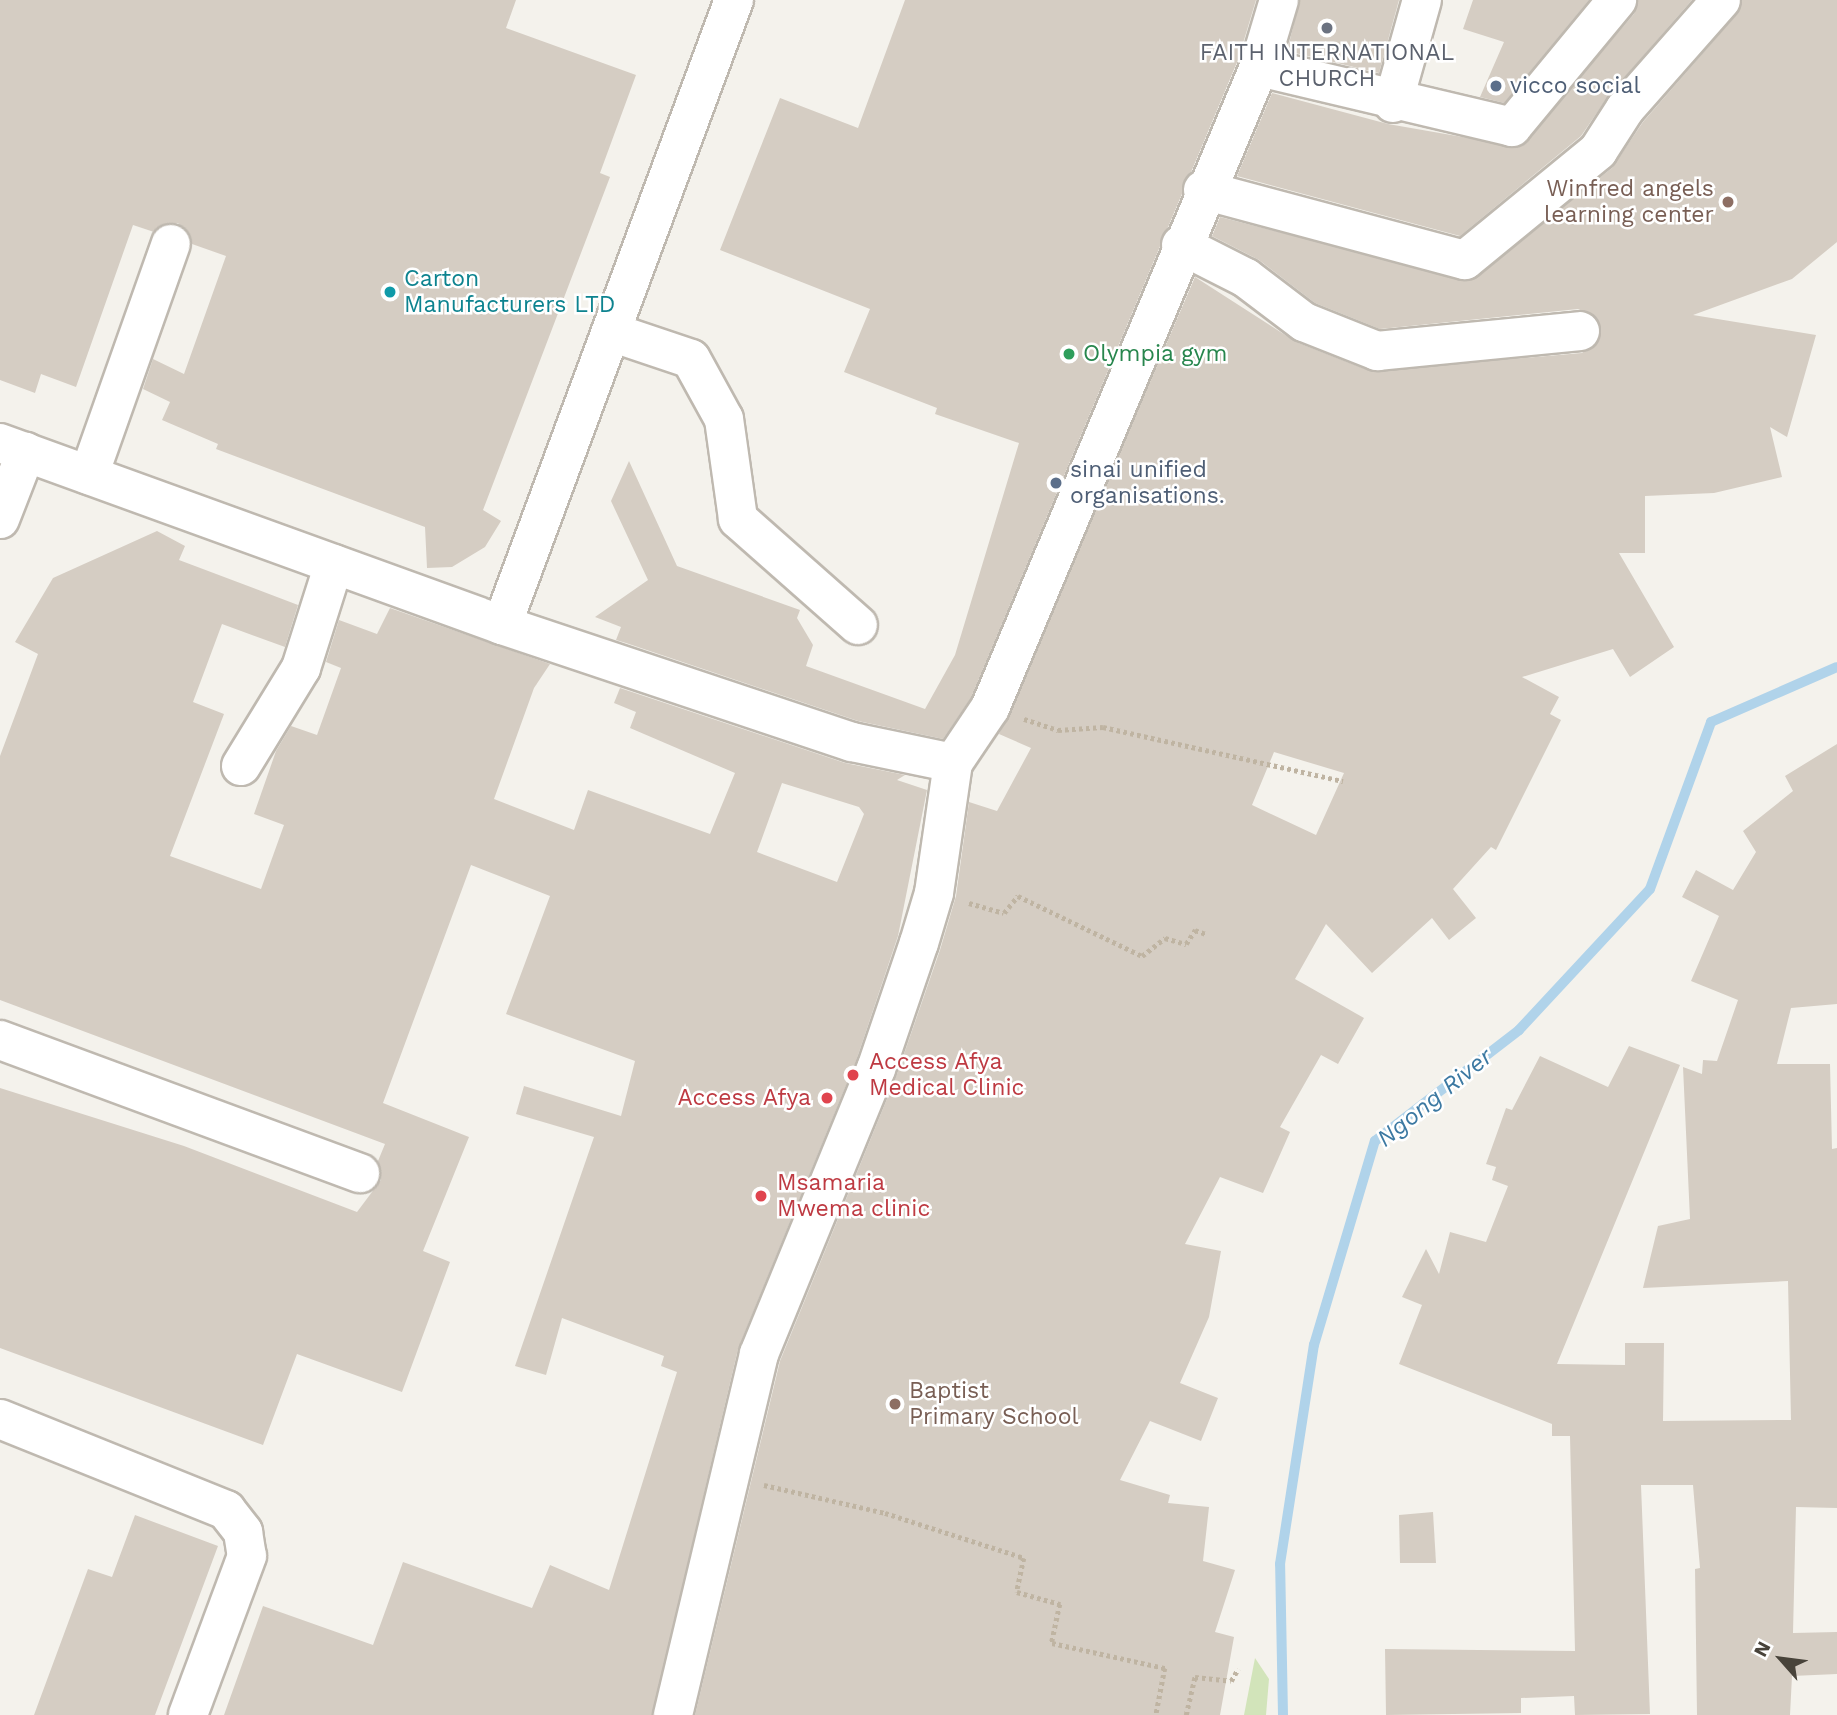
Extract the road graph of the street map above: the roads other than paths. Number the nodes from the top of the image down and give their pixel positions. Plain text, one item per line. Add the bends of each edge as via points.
1 (734, 0) edge
2 (1279, 0) edge
3 (1422, 0) edge
4 (1617, 0) edge
5 (1721, 0) edge
6 (1259, 67) junction
7 (1393, 103) junction
8 (1203, 190) junction
9 (171, 244) dead end
10 (1181, 245) junction
11 (1580, 331) dead end
12 (611, 332) junction
13 (13, 447) edge
14 (89, 475) junction
15 (0, 519) edge
16 (334, 564) junction
17 (502, 625) junction
18 (858, 625) dead end
19 (953, 763) junction
20 (241, 766) dead end
21 (0, 1040) edge
22 (360, 1173) dead end
23 (0, 1419) edge
24 (188, 1715) edge
25 (673, 1715) edge

1 - 12 street
2 - 6 street
3 - 7 street
4 - 7 street via 1512,127
5 - 8 street via 1625,109 1598,151 1465,260
6 - 7 street
6 - 8 street
8 - 10 street
9 - 14 street
10 - 11 street via 1246,278 1304,321 1377,351
10 - 19 street via 990,708
12 - 17 street
12 - 18 street via 691,359 724,419 738,519
13 - 14 street
13 - 15 street
14 - 16 street
16 - 17 street
16 - 20 street via 301,668
17 - 19 street via 852,742
19 - 25 street via 934,893 876,1069 759,1354
21 - 22 street
23 - 24 street via 226,1510 243,1532 247,1556

